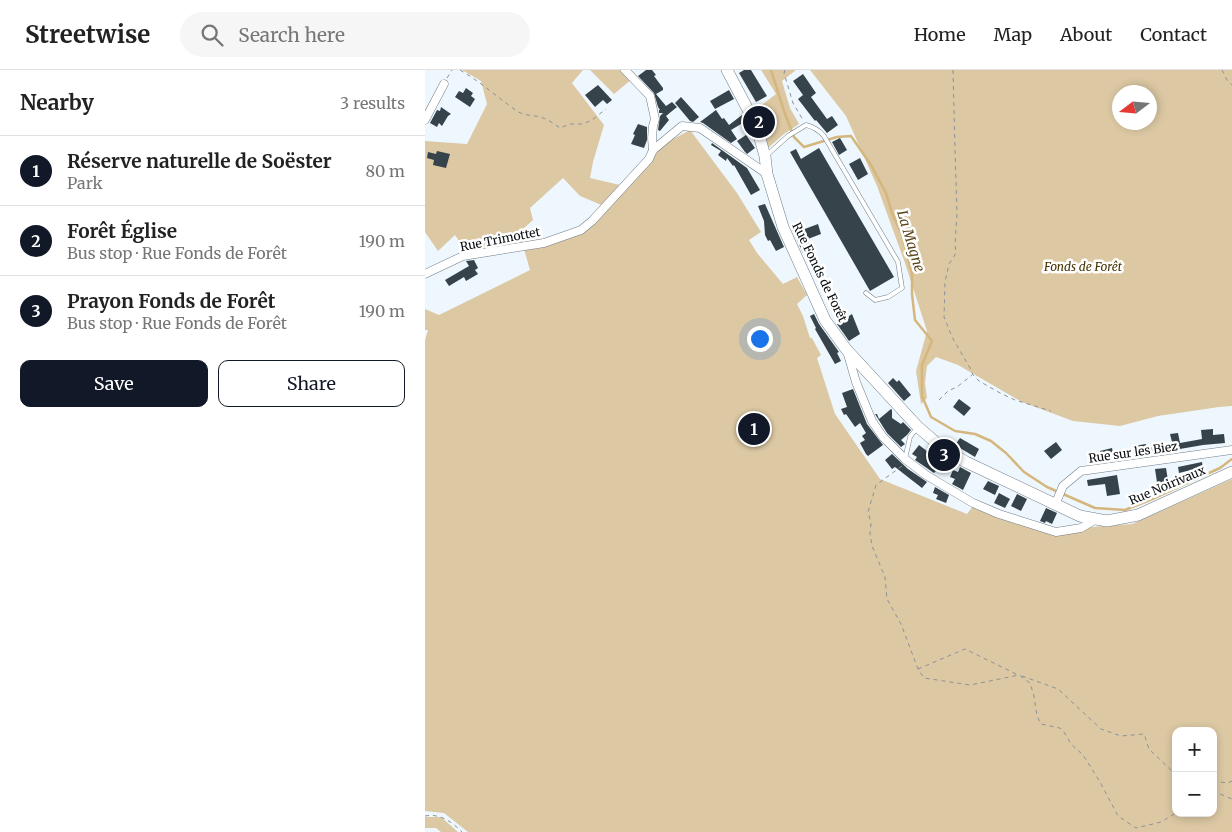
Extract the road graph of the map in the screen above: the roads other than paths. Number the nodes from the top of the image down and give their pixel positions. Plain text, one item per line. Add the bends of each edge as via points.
1 (625, 70) edge
2 (727, 70) edge
3 (444, 84) road end
4 (425, 120) edge
5 (653, 150) junction
6 (765, 156) junction
7 (767, 174) junction
8 (425, 274) edge
9 (866, 293) dead end
10 (846, 350) junction
11 (918, 427) junction
12 (1232, 450) edge
13 (905, 459) junction
14 (1232, 472) edge
15 (1057, 501) junction
16 (1097, 519) junction

1 - 5 street via 650,96 655,119
2 - 6 main road, Rue Fonds de Forêt via 756,125
3 - 4 street
5 - 7 street via 682,126 700,128
5 - 8 street, Rue Trimottet via 649,159 581,230 544,243 463,256
6 - 7 main road, Rue Fonds de Forêt
6 - 9 lane via 806,125 813,126 824,136 898,262 902,288 888,297 875,300
7 - 10 main road, Rue Fonds de Forêt via 783,227 825,320
10 - 11 main road, Rue Fonds de Forêt
10 - 13 street via 872,421
11 - 13 lane via 910,437
11 - 15 main road, Rue Fonds de Forêt via 966,462
12 - 15 street, Rue sur les Biez via 1081,471 1063,486
13 - 16 street via 926,475 999,514 1057,532 1081,528
14 - 16 main road, Rue Noirivaux via 1138,515 1107,521
15 - 16 main road, Rue Noirivaux via 1080,516

